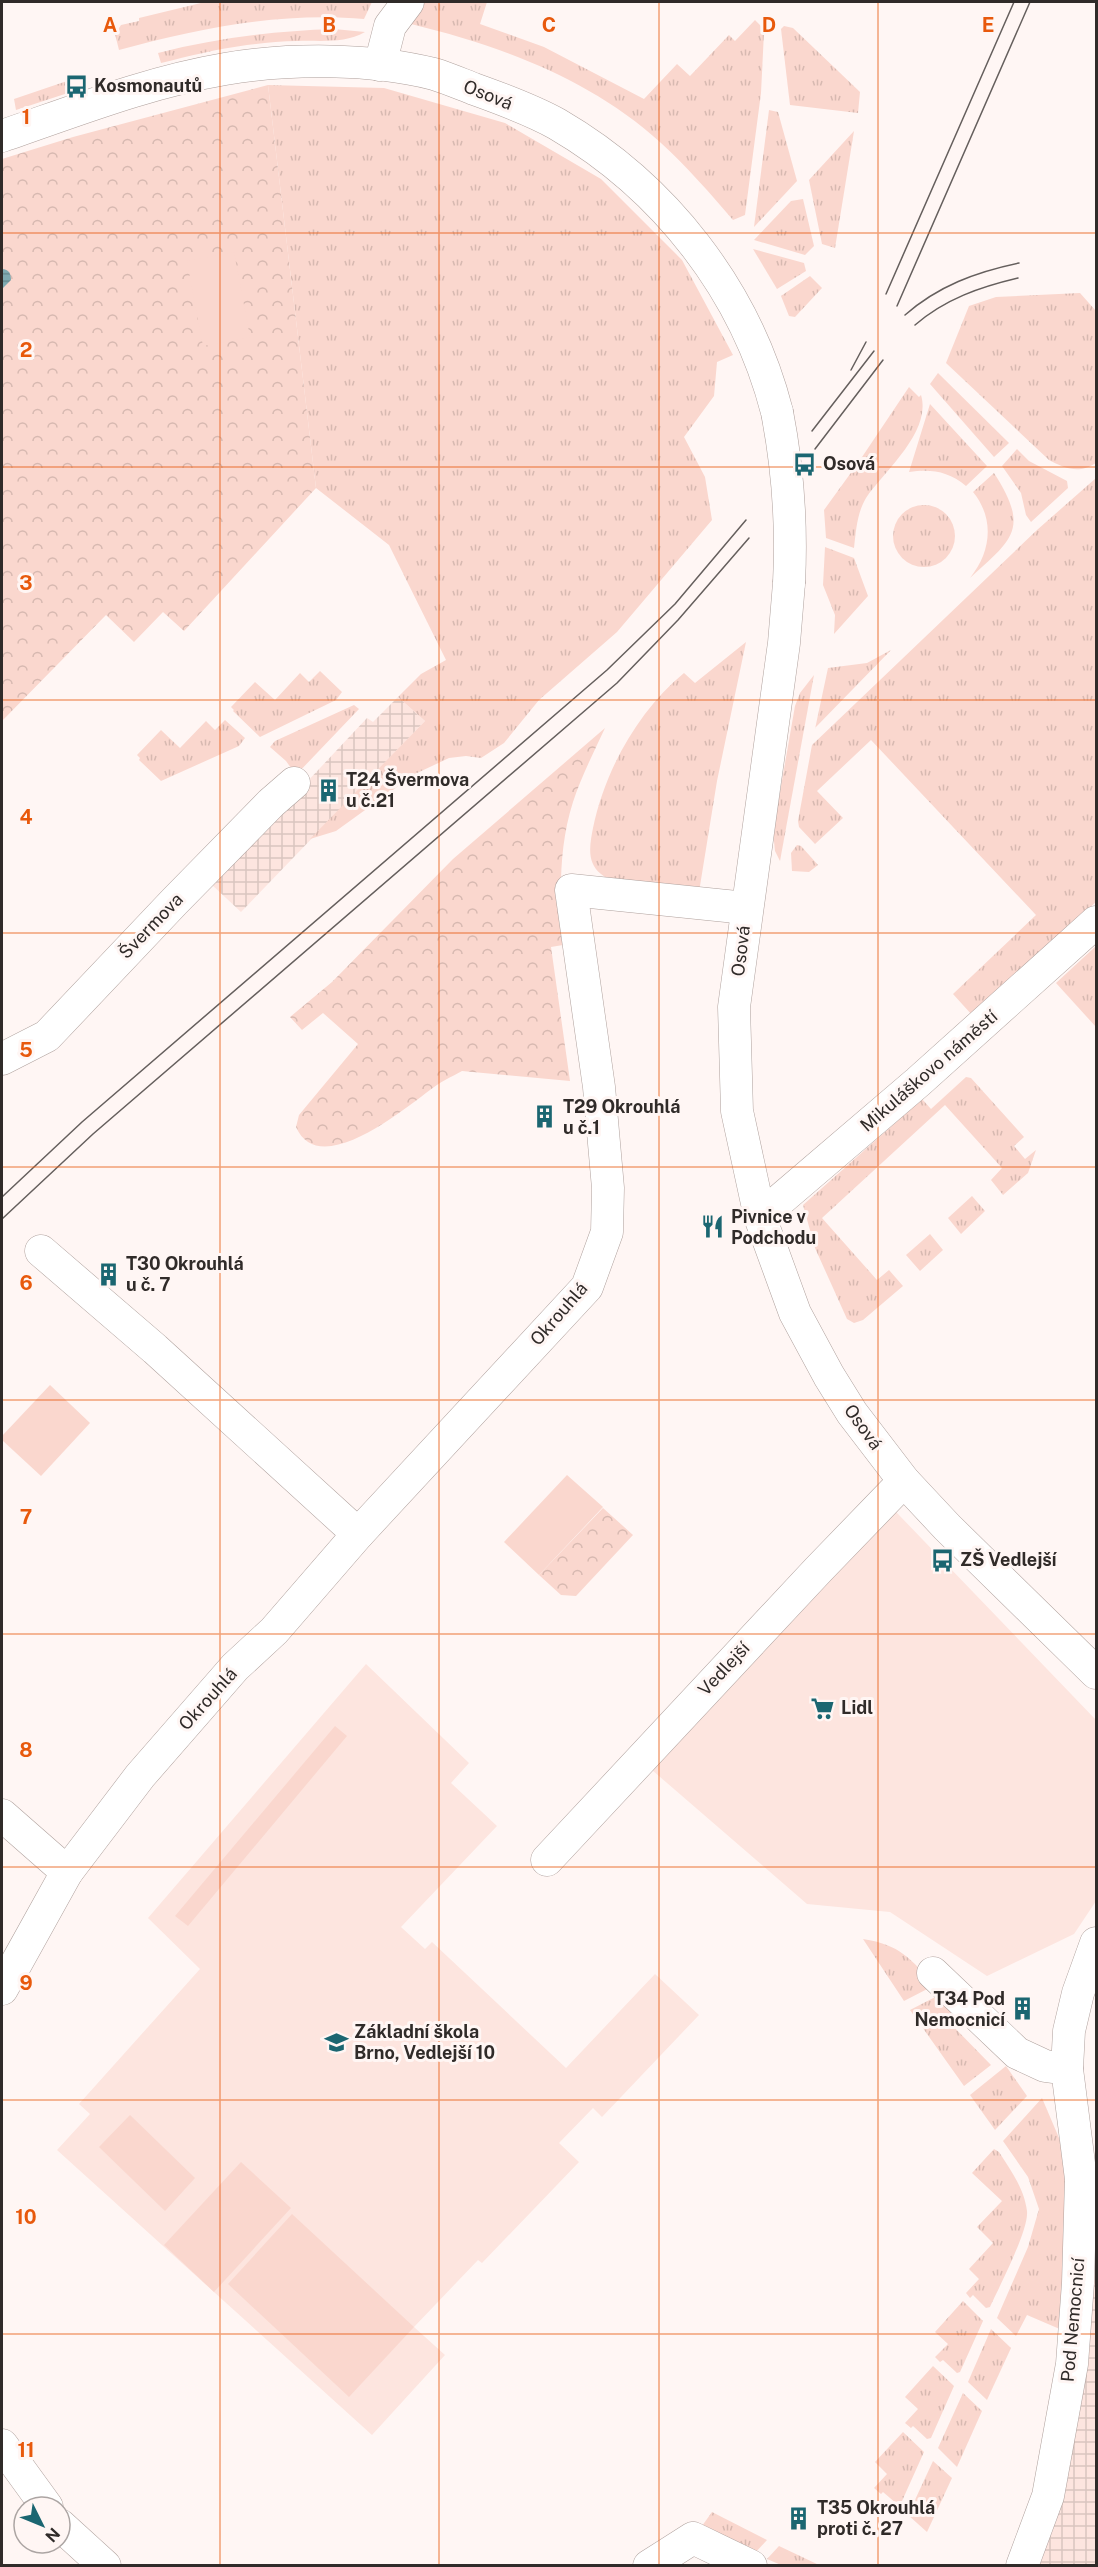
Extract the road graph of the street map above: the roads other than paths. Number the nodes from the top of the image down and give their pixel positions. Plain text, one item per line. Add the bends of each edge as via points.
1 (408, 2) edge
2 (380, 64) junction
3 (2, 136) edge
4 (294, 783) dead end
5 (746, 908) junction
6 (1096, 922) edge
7 (2, 1059) edge
8 (760, 1217) junction
9 (42, 1251) dead end
10 (904, 1481) junction
11 (358, 1534) junction
12 (1096, 1673) edge
13 (2, 1815) edge
14 (548, 1860) dead end
15 (67, 1872) junction
16 (1096, 1943) edge
17 (933, 1973) dead end
18 (2, 1989) edge
19 (1067, 2069) junction
20 (2, 2445) edge
21 (38, 2495) edge
22 (72, 2536) edge
23 (105, 2565) edge
24 (649, 2565) edge
25 (751, 2565) edge
26 (1022, 2565) edge

1 - 2 street via 390,26
2 - 3 street, Osová via 300,62 226,69 149,86
2 - 5 street, Osová, bridge via 434,74 496,96 555,123 602,153 646,189 685,230 731,298 769,380 787,477 789,583 784,644
4 - 7 street, Švermova via 47,1036
5 - 8 street, Osová via 734,1007 737,1111
5 - 11 street, Okrouhlá via 571,890 599,1087 608,1188 607,1233 587,1287
6 - 8 street, Mikuláškovo náměstí
8 - 10 street, Osová via 795,1313 824,1367 852,1413
9 - 11 street
10 - 12 street, Osová
10 - 14 street, Vedlejší
11 - 15 street, Okrouhlá via 140,1776
13 - 15 street
15 - 18 street, Okrouhlá
16 - 19 street, Pod Nemocnicí via 1078,1993
17 - 19 street via 1017,2053 1045,2066
19 - 26 street, Pod Nemocnicí via 1081,2180 1072,2364 1048,2496
20 - 21 street
22 - 23 street
24 - 25 street via 693,2538

